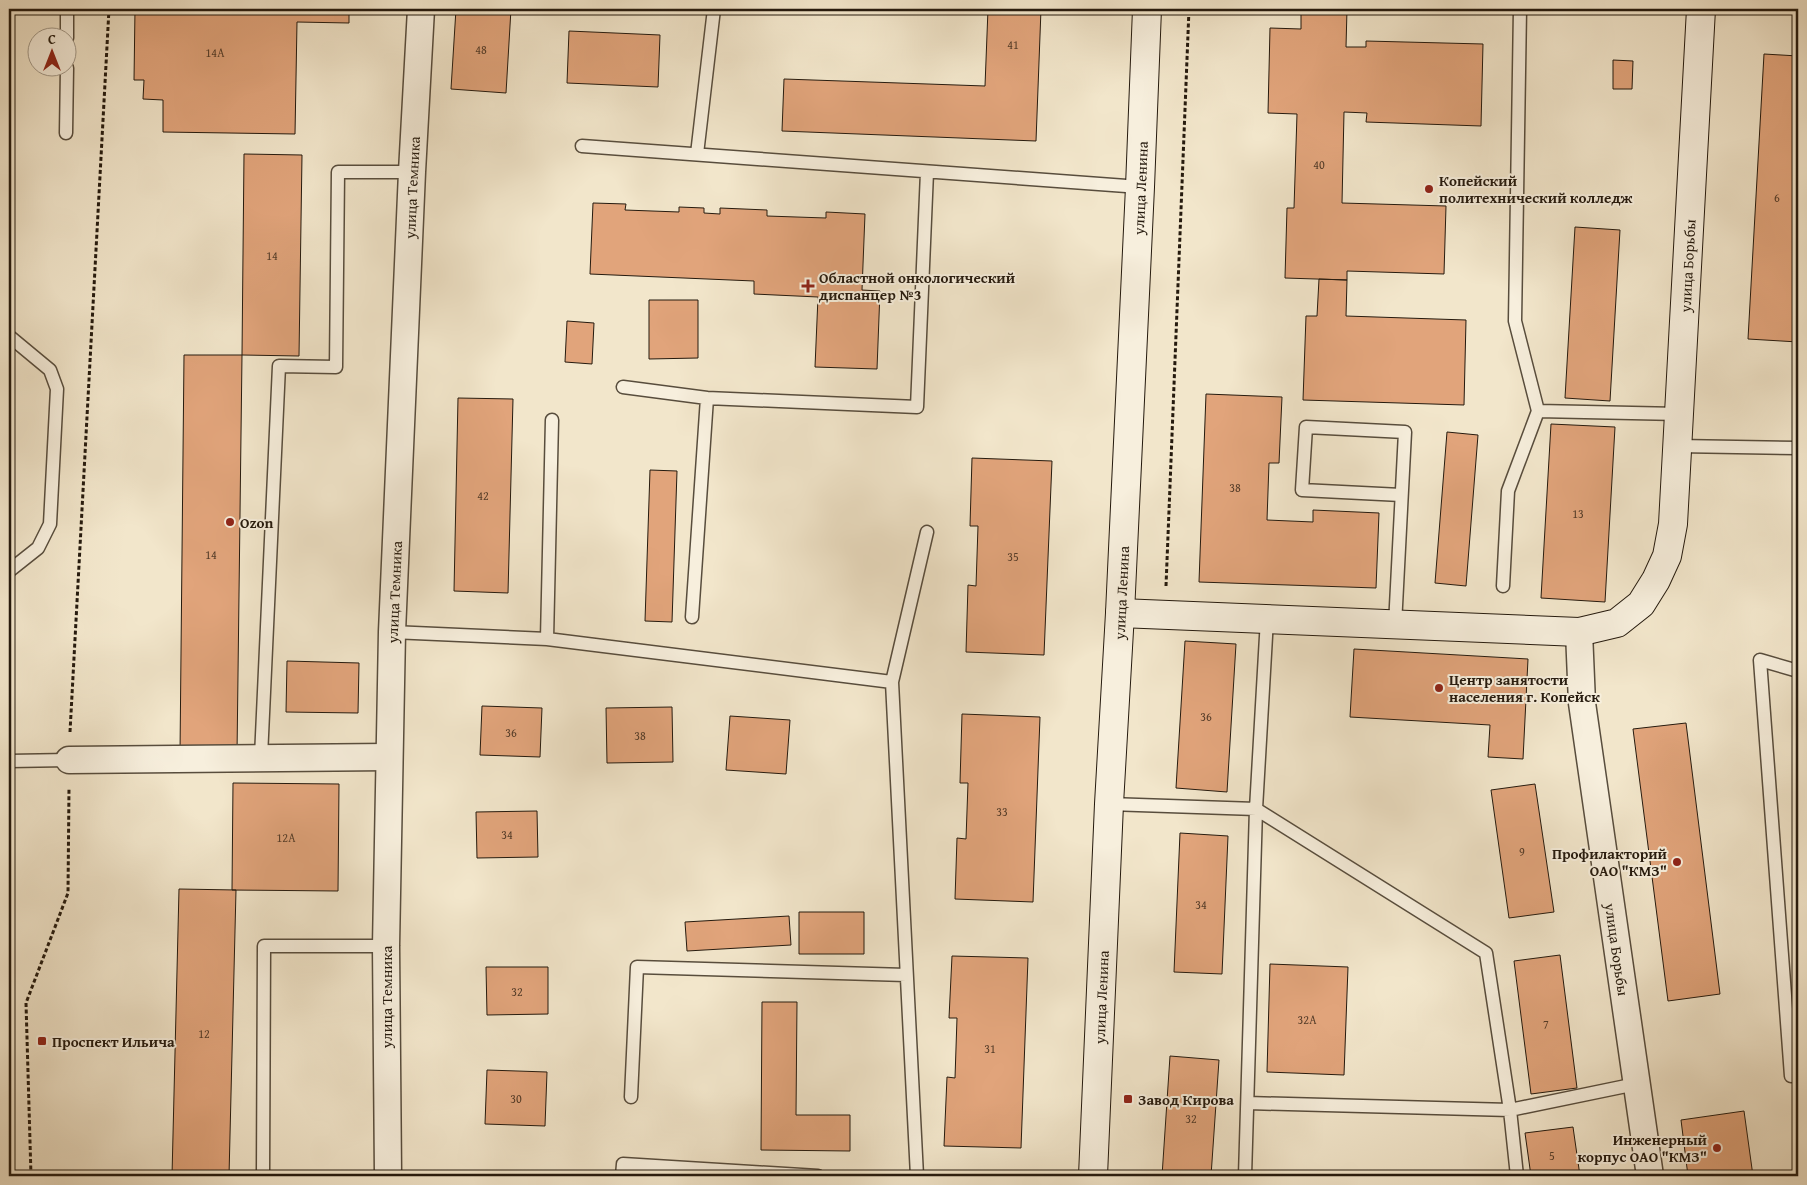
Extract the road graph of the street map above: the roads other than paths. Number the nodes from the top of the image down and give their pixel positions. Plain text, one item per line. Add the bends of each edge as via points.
1 (67, 9) edge
2 (421, 9) edge
3 (714, 9) edge
4 (1147, 9) edge
5 (1520, 9) edge
6 (1701, 9) edge
7 (67, 28) edge
8 (67, 78) edge
9 (66, 133) dead end
10 (582, 146) dead end
11 (697, 154) junction
12 (412, 172) junction
13 (927, 172) junction
14 (1140, 187) junction
15 (9, 336) edge
16 (623, 387) dead end
17 (707, 398) junction
18 (1538, 411) junction
19 (1679, 414) junction
20 (552, 420) dead end
21 (1678, 446) junction
22 (1798, 448) edge
23 (1401, 495) junction
24 (927, 532) dead end
25 (9, 571) edge
26 (1503, 586) dead end
27 (1120, 612) junction
28 (692, 617) dead end
29 (1267, 619) junction
30 (1394, 625) junction
31 (392, 632) junction
32 (1579, 632) junction
33 (547, 639) junction
34 (1798, 671) edge
35 (892, 682) junction
36 (260, 757) junction
37 (389, 757) junction
38 (69, 760) joint
39 (9, 761) edge
40 (1108, 804) junction
41 (1256, 809) junction
42 (386, 946) junction
43 (906, 975) junction
44 (1791, 1076) dead end
45 (1636, 1084) junction
46 (631, 1097) dead end
47 (1248, 1103) junction
48 (1510, 1110) junction
49 (263, 1176) edge
50 (388, 1176) edge
51 (622, 1176) edge
52 (818, 1176) edge
53 (917, 1176) edge
54 (1093, 1176) edge
55 (1245, 1176) edge
56 (1517, 1176) edge
57 (1650, 1176) edge

1 - 7 lane
2 - 12 street, улица Темника
3 - 11 lane
4 - 14 street, улица Ленина
5 - 18 lane via 1515,321
6 - 19 street, улица Борьбы
8 - 9 lane
10 - 11 lane
11 - 13 lane
12 - 31 street, улица Темника
12 - 36 lane via 338,172 336,367 279,366
13 - 14 lane
13 - 17 lane via 917,407
14 - 27 street, улица Ленина
15 - 25 lane via 50,370 57,389 50,524 38,548
16 - 17 lane
17 - 28 lane
18 - 19 lane
18 - 26 lane via 1508,491
19 - 21 street, улица Борьбы
20 - 33 lane
21 - 22 lane
21 - 32 street, улица Борьбы via 1673,524 1667,556 1656,580 1641,604 1617,623
23 - 23 lane via 1405,432 1306,427 1302,490
23 - 30 lane
24 - 35 lane
27 - 29 street, улица Борьбы
27 - 40 street, улица Ленина
29 - 30 street, улица Борьбы
29 - 41 lane
30 - 32 street, улица Борьбы
31 - 33 lane
31 - 37 street, улица Темника
32 - 45 street, улица Борьбы via 1582,703
33 - 35 lane
34 - 44 lane via 1760,660
35 - 43 lane
36 - 37 street
36 - 38 street
37 - 42 street, улица Темника
38 - 39 lane
40 - 41 lane
40 - 54 street, улица Ленина
41 - 47 lane
41 - 48 lane via 1486,953
42 - 49 lane via 264,946
42 - 50 street, улица Темника
43 - 46 lane via 637,966
43 - 53 lane
45 - 48 lane
45 - 57 street, улица Борьбы
47 - 48 lane
47 - 55 lane
48 - 56 lane
51 - 52 lane via 623,1164

